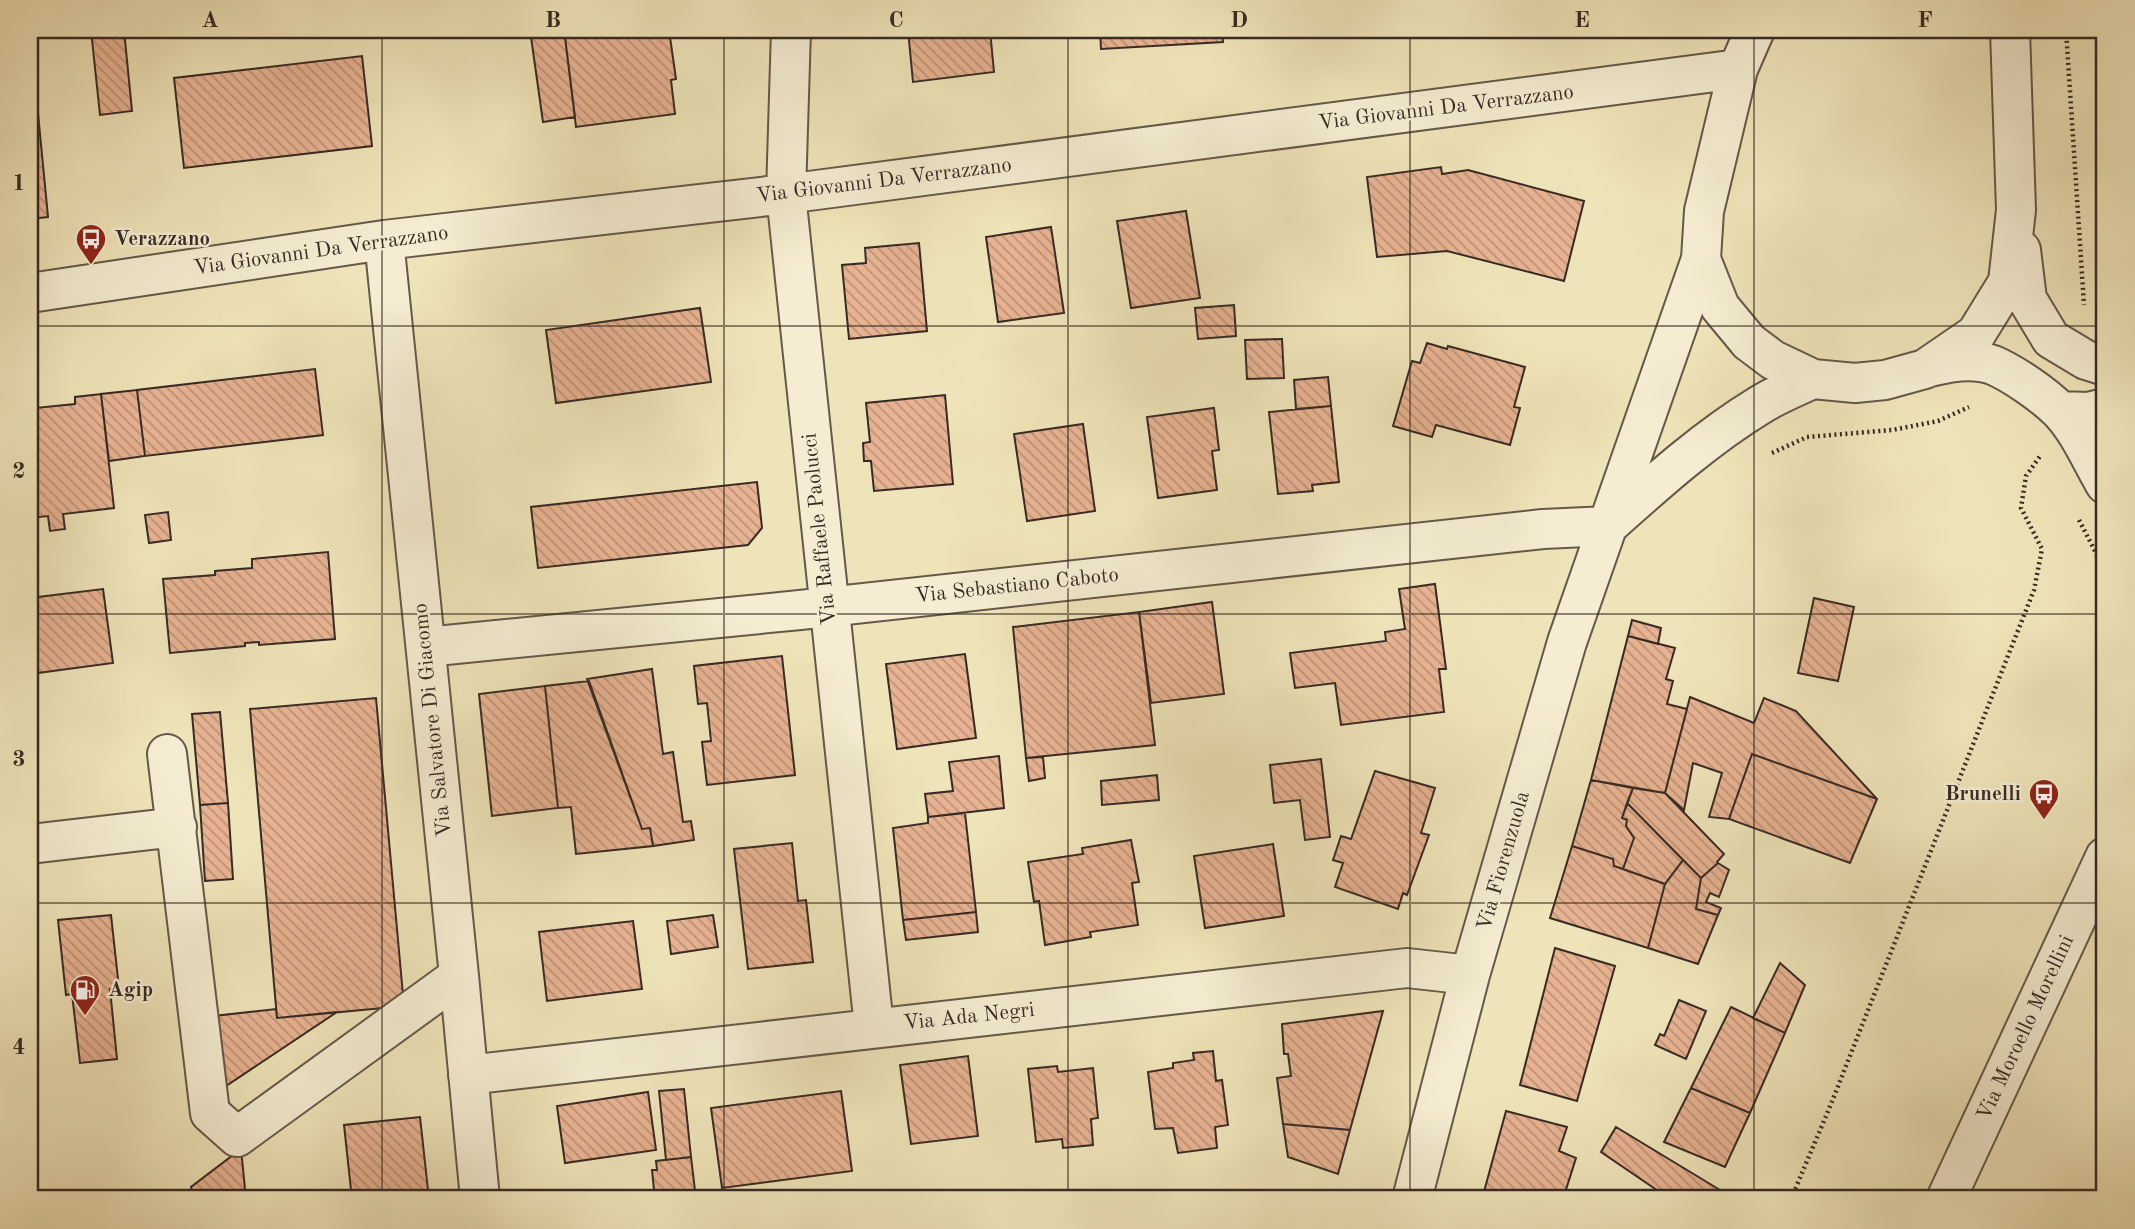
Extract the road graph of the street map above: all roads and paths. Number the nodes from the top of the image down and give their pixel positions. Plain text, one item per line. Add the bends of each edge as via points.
1 (791, 30) edge
2 (1755, 30) edge
3 (2010, 30) edge
4 (2066, 30) edge
5 (1738, 69) junction
6 (786, 194) junction
7 (2016, 210) junction
8 (384, 240) junction
9 (1702, 259) junction
10 (30, 293) edge
11 (2088, 312) dead end
12 (2096, 363) edge
13 (1924, 369) junction
14 (1813, 379) junction
15 (1976, 404) dead end
16 (2105, 408) edge
17 (2060, 411) junction
18 (1762, 458) dead end
19 (2049, 463) dead end
20 (2105, 484) edge
21 (2078, 519) dead end
22 (1608, 526) junction
23 (2105, 579) edge
24 (828, 607) junction
25 (426, 647) junction
26 (167, 754) dead end
27 (177, 827) junction
28 (30, 844) edge
29 (2105, 857) edge
30 (1470, 975) junction
31 (459, 976) junction
32 (874, 1027) junction
33 (468, 1075) junction
34 (480, 1199) edge
35 (1412, 1199) edge
36 (1791, 1199) edge
37 (1946, 1199) edge

1 - 6 street, Via Raffaele Paolucci
2 - 5 street
3 - 7 street
4 - 11 path via 2082,302
5 - 6 street, Via Giovanni Da Verrazzano
5 - 9 street via 1704,211
6 - 8 street, Via Giovanni Da Verrazzano
6 - 24 street, Via Raffaele Paolucci
7 - 12 street via 2027,299 2051,339
7 - 13 street via 2008,282 1976,334
8 - 10 street, Via Giovanni Da Verrazzano
8 - 25 street, Via Salvatore Di Giacomo
9 - 14 street via 1720,307 1749,342 1773,360
9 - 22 street, Via Fiorenzuola
13 - 14 street via 1855,383
13 - 17 street via 1952,361 1992,364
14 - 22 street via 1762,403 1720,431
15 - 18 path via 1915,426 1807,437
16 - 17 street
17 - 20 street
19 - 36 path via 2043,452 2026,476 2021,508 2042,549 2034,590
21 - 23 path
22 - 24 street, Via Sebastiano Caboto via 1543,529
22 - 30 street, Via Fiorenzuola via 1567,642
24 - 25 street, Via Sebastiano Caboto
24 - 32 street, Via Raffaele Paolucci
25 - 31 street, Via Salvatore Di Giacomo
26 - 27 street
27 - 28 street
27 - 31 street via 211,1113 237,1137
29 - 37 street, Via Moroello Morellini
30 - 32 street, Via Ada Negri via 1407,968
30 - 35 street, Via Fiorenzuola
31 - 33 street, Via Salvatore Di Giacomo
32 - 33 street, Via Ada Negri
33 - 34 street, Via Salvatore Di Giacomo

